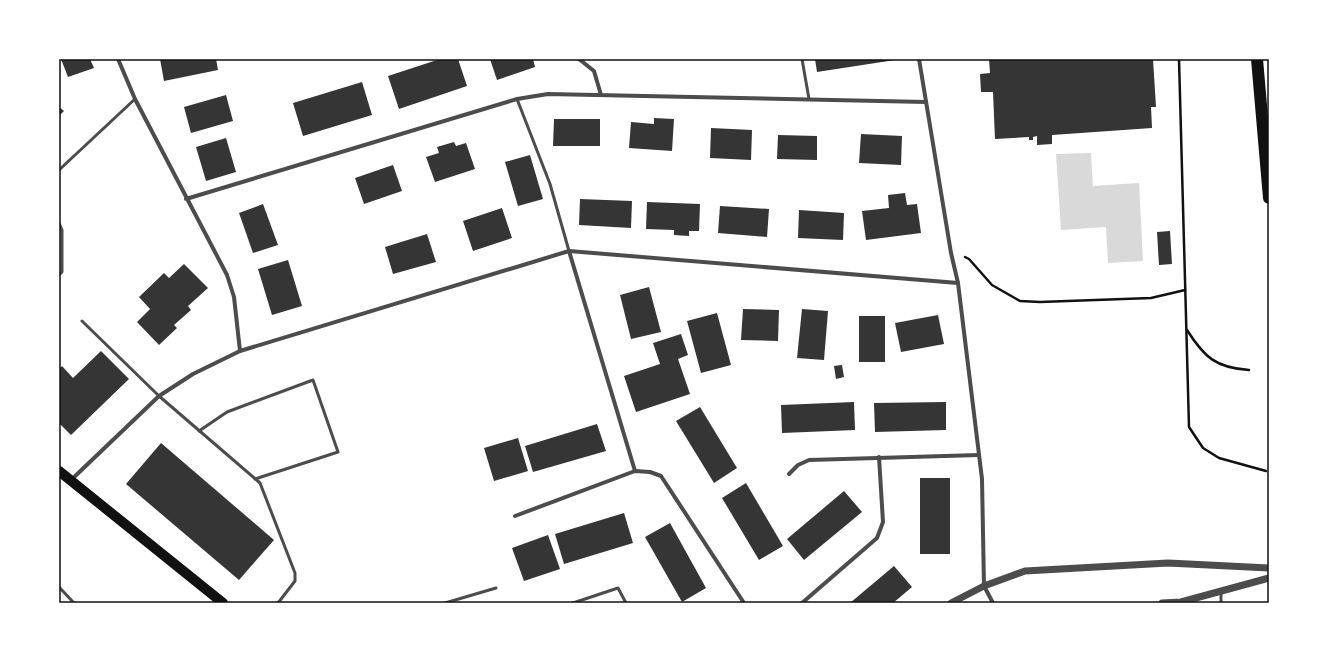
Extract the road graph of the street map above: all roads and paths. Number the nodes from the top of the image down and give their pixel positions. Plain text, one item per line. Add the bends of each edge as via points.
1 (118, 59) edge
2 (579, 59) edge
3 (802, 59) edge
4 (919, 59) edge
5 (1179, 59) edge
6 (1257, 59) edge
7 (601, 95) junction
8 (135, 99) junction
9 (517, 99) junction
10 (809, 99) junction
11 (926, 102) junction
12 (59, 170) edge
13 (1269, 198) edge
14 (186, 199) junction
15 (59, 223) edge
16 (569, 251) junction
17 (951, 253) junction
18 (59, 275) edge
19 (958, 283) junction
20 (1185, 290) junction
21 (82, 322) dead end
22 (1186, 330) junction
23 (240, 351) junction
24 (1249, 370) dead end
25 (160, 396) junction
26 (199, 431) junction
27 (979, 455) junction
28 (878, 457) junction
29 (59, 471) edge
30 (635, 471) junction
31 (1266, 471) dead end
32 (788, 474) dead end
33 (255, 479) junction
34 (71, 480) junction
35 (515, 516) dead end
36 (1269, 568) edge
37 (1269, 578) edge
38 (984, 586) junction
39 (59, 587) edge
40 (496, 588) dead end
41 (1221, 591) junction
42 (74, 603) edge
43 (223, 603) edge
44 (278, 603) edge
45 (445, 603) edge
46 (573, 603) edge
47 (626, 603) edge
48 (744, 603) edge
49 (802, 603) edge
50 (951, 603) edge
51 (993, 603) edge
52 (1162, 603) edge
53 (1221, 603) edge

1 - 8 street
2 - 7 street via 594,71
3 - 10 lane
4 - 11 street
5 - 20 path
6 - 13 highway
7 - 9 street via 548,94
7 - 10 street
8 - 12 lane
8 - 14 street
9 - 14 street
9 - 16 lane via 550,184
10 - 11 street
11 - 17 street
14 - 23 street via 227,276 234,297
15 - 18 lane via 62,230 62,272
16 - 19 street
16 - 23 street
16 - 30 street
17 - 19 street
17 - 20 path via 969,259 992,285 1020,301 1151,298
19 - 27 street
20 - 22 path
21 - 25 lane
22 - 24 path via 1199,350 1217,363 1233,369
22 - 31 path via 1189,427 1203,448 1219,458
23 - 25 street via 194,374
25 - 26 lane
25 - 34 street
26 - 33 lane
26 - 33 lane via 227,412 313,380 338,452
27 - 28 street
27 - 38 street via 982,479
28 - 32 street via 809,460
28 - 49 street via 883,522 877,538
29 - 34 main road
30 - 35 street
30 - 48 street via 661,476
33 - 44 lane via 260,483 295,573 295,581
34 - 43 main road
36 - 38 street via 1168,564 1026,571
37 - 41 street
38 - 50 street
38 - 51 street
39 - 42 lane
40 - 45 lane
41 - 52 street via 1182,602
41 - 53 lane
46 - 47 lane via 618,588

